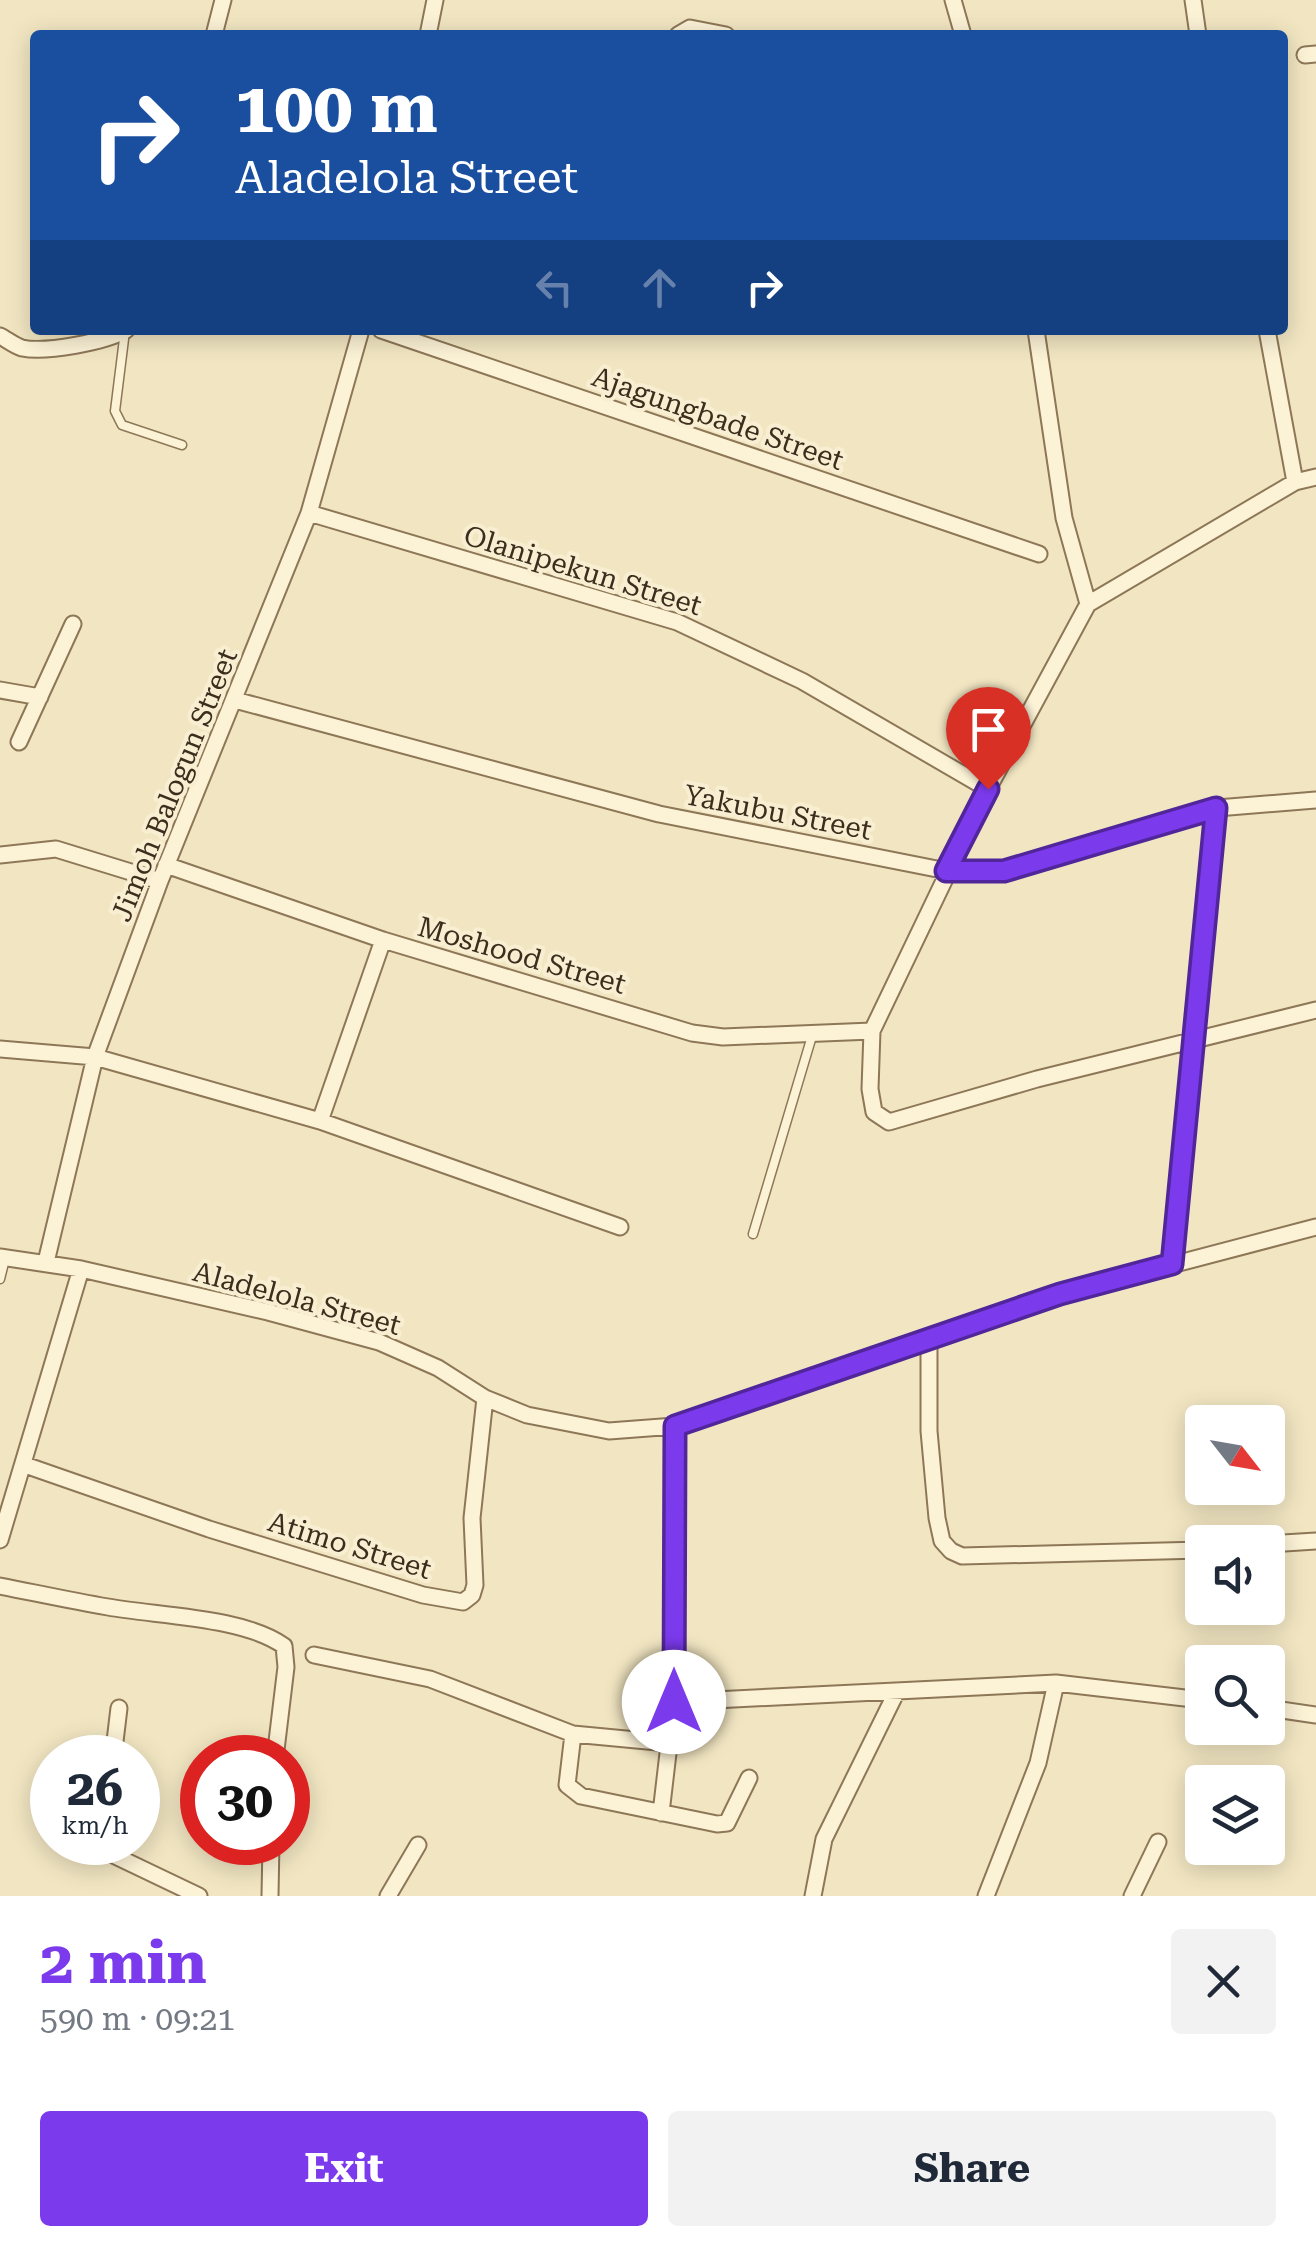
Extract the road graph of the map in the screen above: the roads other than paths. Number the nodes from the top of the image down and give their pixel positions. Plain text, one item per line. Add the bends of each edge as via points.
1 (223, 0) edge
2 (435, 0) edge
3 (953, 0) edge
4 (1193, 0) edge
5 (215, 30) edge
6 (429, 30) edge
7 (962, 30) edge
8 (1197, 30) edge
9 (116, 335) edge
10 (125, 335) edge
11 (360, 335) edge
12 (396, 335) edge
13 (1037, 335) edge
14 (1267, 335) edge
15 (0, 336) edge
16 (182, 445) dead end
17 (1316, 478) edge
18 (1295, 482) junction
19 (308, 513) junction
20 (1039, 554) dead end
21 (1088, 604) junction
22 (73, 624) dead end
23 (0, 690) edge
24 (40, 697) junction
25 (235, 700) junction
26 (18, 742) dead end
27 (988, 789) junction
28 (1316, 800) edge
29 (1216, 808) junction
30 (0, 855) edge
31 (166, 865) junction
32 (946, 871) junction
33 (160, 881) junction
34 (382, 940) junction
35 (1316, 1010) edge
36 (872, 1030) junction
37 (814, 1031) junction
38 (1191, 1041) junction
39 (0, 1049) edge
40 (95, 1057) junction
41 (320, 1121) junction
42 (620, 1227) dead end
43 (1316, 1227) edge
44 (752, 1234) dead end
45 (3, 1257) edge
46 (46, 1262) junction
47 (1172, 1264) junction
48 (81, 1269) junction
49 (0, 1279) edge
50 (928, 1340) junction
51 (485, 1398) junction
52 (675, 1426) junction
53 (25, 1465) junction
54 (0, 1540) edge
55 (1316, 1541) edge
56 (1285, 1543) edge
57 (1185, 1550) edge
58 (0, 1586) edge
59 (314, 1655) dead end
60 (1056, 1683) junction
61 (896, 1692) junction
62 (1185, 1698) edge
63 (674, 1702) junction
64 (120, 1708) dead end
65 (1285, 1710) edge
66 (1316, 1715) edge
67 (573, 1734) junction
68 (116, 1735) edge
69 (278, 1735) edge
70 (668, 1743) junction
71 (749, 1778) dead end
72 (661, 1813) junction
73 (1158, 1842) dead end
74 (418, 1844) dead end
75 (137, 1865) edge
76 (271, 1865) edge
77 (200, 1896) edge
78 (270, 1896) edge
79 (388, 1896) edge
80 (813, 1896) edge
81 (986, 1896) edge
82 (1132, 1896) edge

1 - 5 street
2 - 6 street
3 - 7 street
4 - 8 street
9 - 15 street via 75,346 22,348
10 - 16 lane via 118,419
11 - 19 street, Jimoh Balogun Street
12 - 20 street, Ajagungbade Street
13 - 21 street via 1064,518
14 - 18 street
17 - 18 street
18 - 21 street
19 - 25 street, Jimoh Balogun Street
19 - 27 street, Olanipekun Street via 677,622 802,681
21 - 27 street
22 - 24 street
23 - 24 street
24 - 26 street
25 - 31 street, Jimoh Balogun Street
25 - 32 street, Yakubu Street via 659,814
27 - 32 street
28 - 29 street, Yakubu Street
29 - 32 street, Yakubu Street via 1004,871
29 - 38 street
30 - 33 street via 56,849
31 - 33 street, Jimoh Balogun Street
31 - 34 street, Moshood Street
32 - 36 street
33 - 40 street, Jimoh Balogun Street
34 - 37 street, Moshood Street via 692,1033
34 - 41 street
35 - 38 street
36 - 37 street, Moshood Street
36 - 38 street via 874,1112 889,1122
37 - 44 lane
38 - 47 street
39 - 40 street
40 - 41 street
40 - 46 street, Jimoh Balogun Street
41 - 42 street
43 - 47 street, Aladelola Street
45 - 46 street, Aladelola Street
45 - 49 lane
46 - 48 street, Aladelola Street
47 - 50 street, Aladelola Street
48 - 51 street, Aladelola Street via 379,1342
48 - 53 street
50 - 52 street, Aladelola Street
50 - 57 street via 937,1518 951,1552
51 - 52 street, Aladelola Street via 609,1432
51 - 53 street, Atimo Street via 472,1518 474,1585 463,1602 316,1562
52 - 63 street
53 - 54 street
55 - 56 street
58 - 69 street via 270,1636 284,1646 286,1667
59 - 67 street via 430,1678
60 - 61 street
60 - 62 street
60 - 81 street via 1038,1763
61 - 63 street
61 - 80 street via 824,1839
63 - 70 street
64 - 68 street
65 - 66 street
67 - 70 street
67 - 72 street via 566,1777 572,1792
70 - 72 street
71 - 72 street via 728,1823
73 - 82 street
74 - 79 street
75 - 77 street
76 - 78 street

